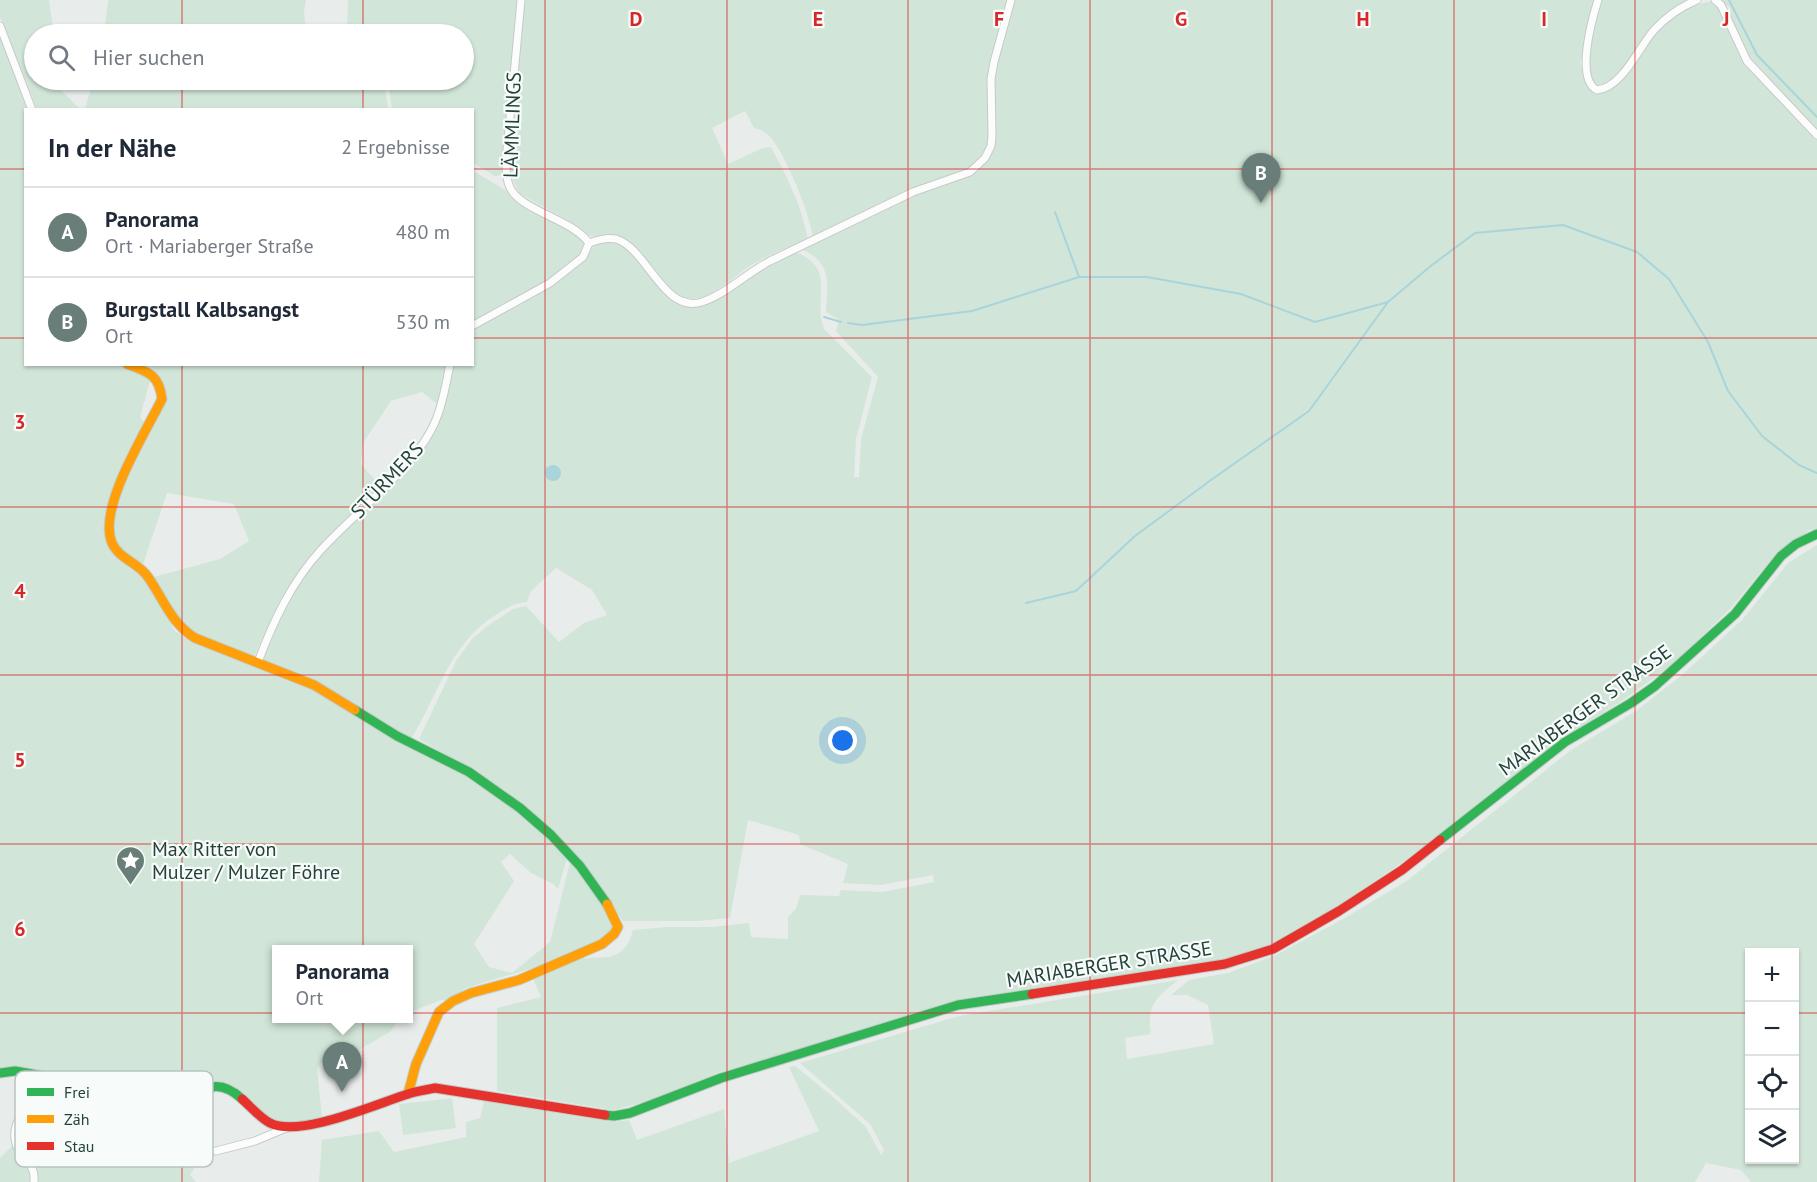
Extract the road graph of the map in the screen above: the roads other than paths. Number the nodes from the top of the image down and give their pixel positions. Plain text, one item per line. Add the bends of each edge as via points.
1 (521, 0) edge
2 (1011, 0) edge
3 (1598, 0) edge
4 (1696, 0) edge
5 (1715, 0) edge
6 (0, 26) edge
7 (24, 89) edge
8 (24, 90) edge
9 (31, 108) edge
10 (1817, 135) edge
11 (589, 243) junction
12 (474, 325) edge
13 (132, 366) edge
14 (449, 366) edge
15 (1817, 534) edge
16 (257, 661) junction
17 (15, 1071) edge
18 (0, 1073) edge
19 (213, 1087) edge
20 (408, 1094) junction
21 (286, 1128) junction
22 (216, 1151) dead end
23 (31, 1167) edge
24 (34, 1182) edge

1 - 11 street, LÄMMLINGS via 506,161 509,187 516,197 578,232
2 - 11 street via 994,62 991,146 970,172 913,192 770,261 702,302 687,303 675,298 627,245 614,238
3 - 4 street via 1588,38 1586,66 1590,85 1597,90 1610,86 1668,17
5 - 10 street via 1721,4 1747,61
6 - 7 street
8 - 9 street
11 - 12 street via 583,257 550,283
13 - 16 street via 152,374 161,386 162,399 112,507 108,525 111,541 148,576 178,627 195,638
14 - 16 street, STÜRMERS via 435,423 424,441 319,552 275,617
15 - 20 street, MARIABERGER STRASSE via 1781,556 1735,614 1655,686 1565,742 1402,870 1273,949 1225,964 958,1005 721,1078 614,1116 435,1088
16 - 20 street via 314,685 397,736 469,772 520,808 580,866 608,905 618,927 602,944 519,980 471,993 439,1012 416,1064
17 - 18 street
19 - 21 street via 231,1090 269,1123
20 - 21 street, MARIABERGER STRASSE via 318,1123
21 - 22 street, MARIABERGER STRASSE
23 - 24 street

